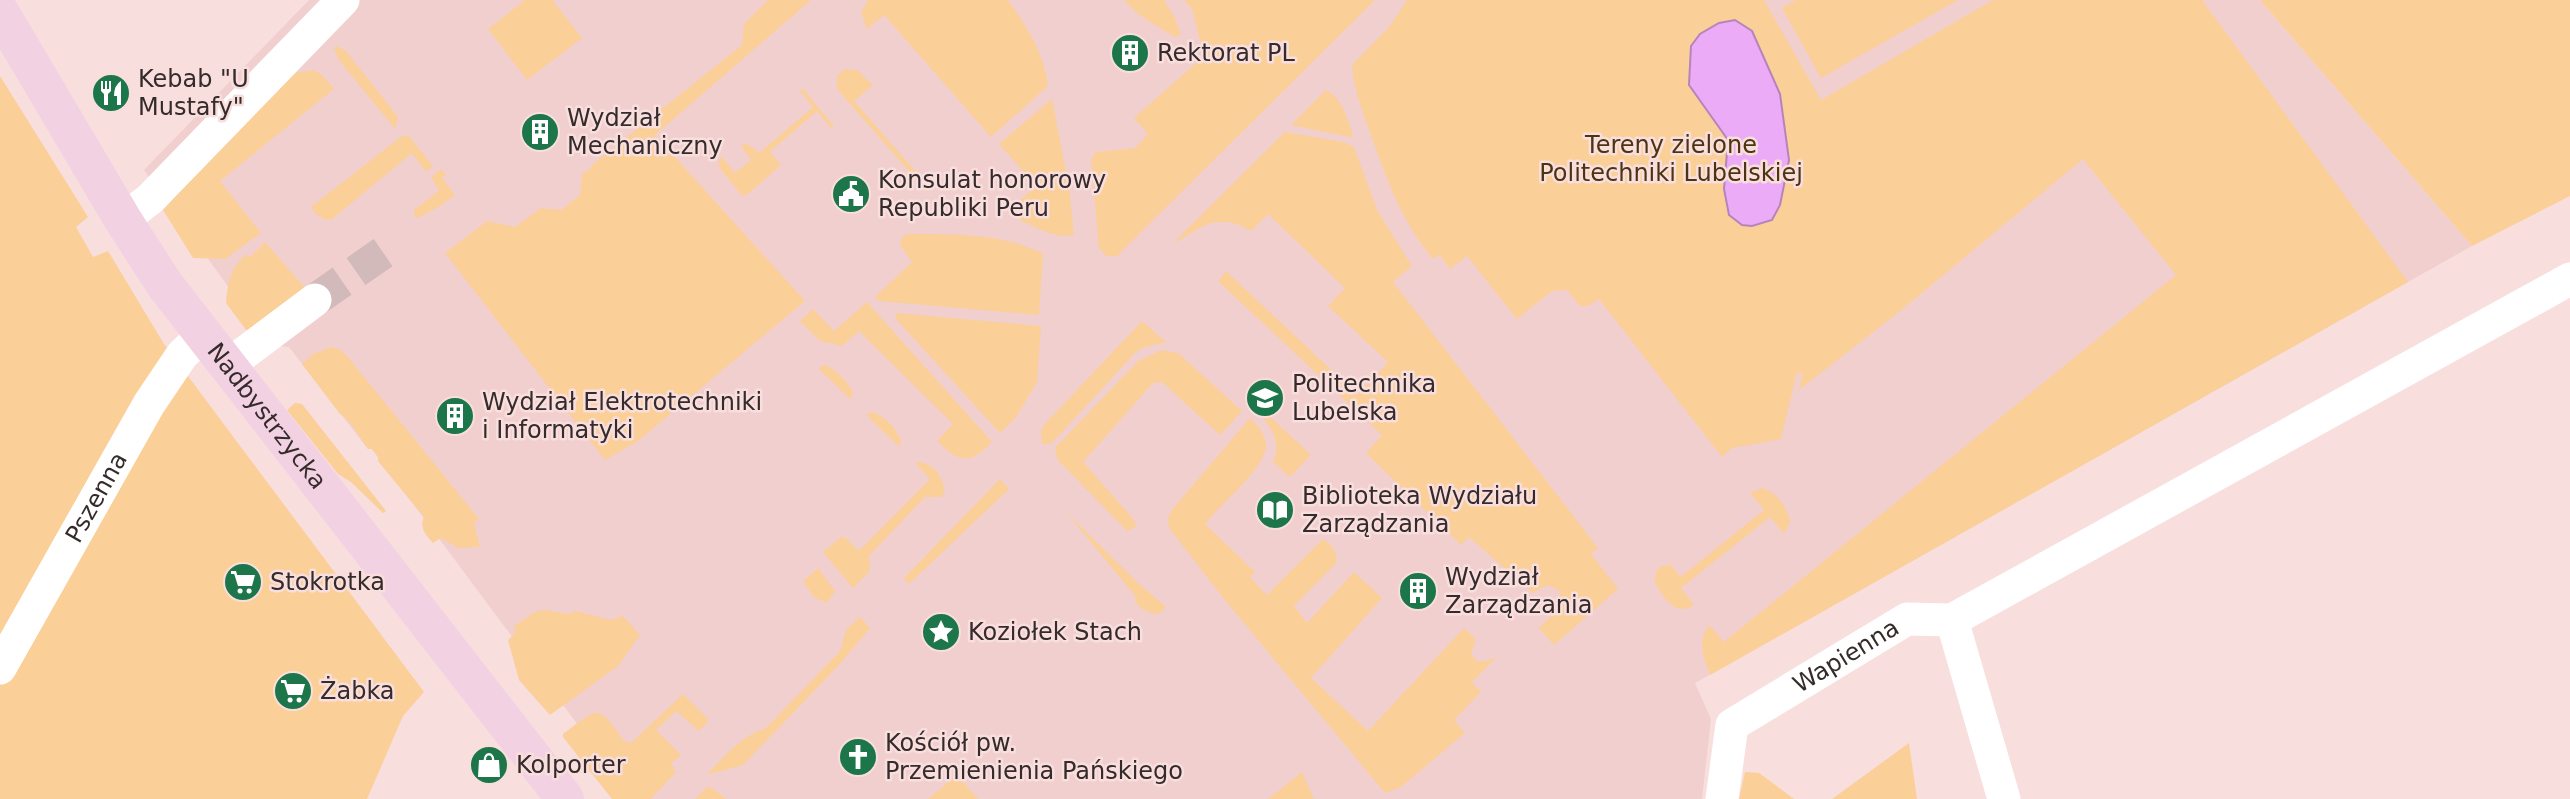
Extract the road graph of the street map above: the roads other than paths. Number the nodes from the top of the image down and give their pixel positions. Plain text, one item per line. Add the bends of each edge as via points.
1 (343, 0) edge
2 (0, 12) edge
3 (123, 220) junction
4 (2570, 279) edge
5 (316, 300) tunnel mouth
6 (203, 335) junction
7 (227, 366) junction
8 (1952, 621) junction
9 (0, 668) edge
10 (565, 799) edge
11 (1722, 799) edge
12 (2004, 799) edge

1 - 3 street via 150,199
2 - 3 street, Nadbystrzycka
3 - 6 street, Nadbystrzycka
4 - 8 street
5 - 7 street
6 - 7 street, Nadbystrzycka
6 - 9 street, Pszenna via 181,355 149,404
7 - 10 street, Nadbystrzycka
8 - 11 street, Wapienna via 1907,619 1732,725
8 - 12 street

